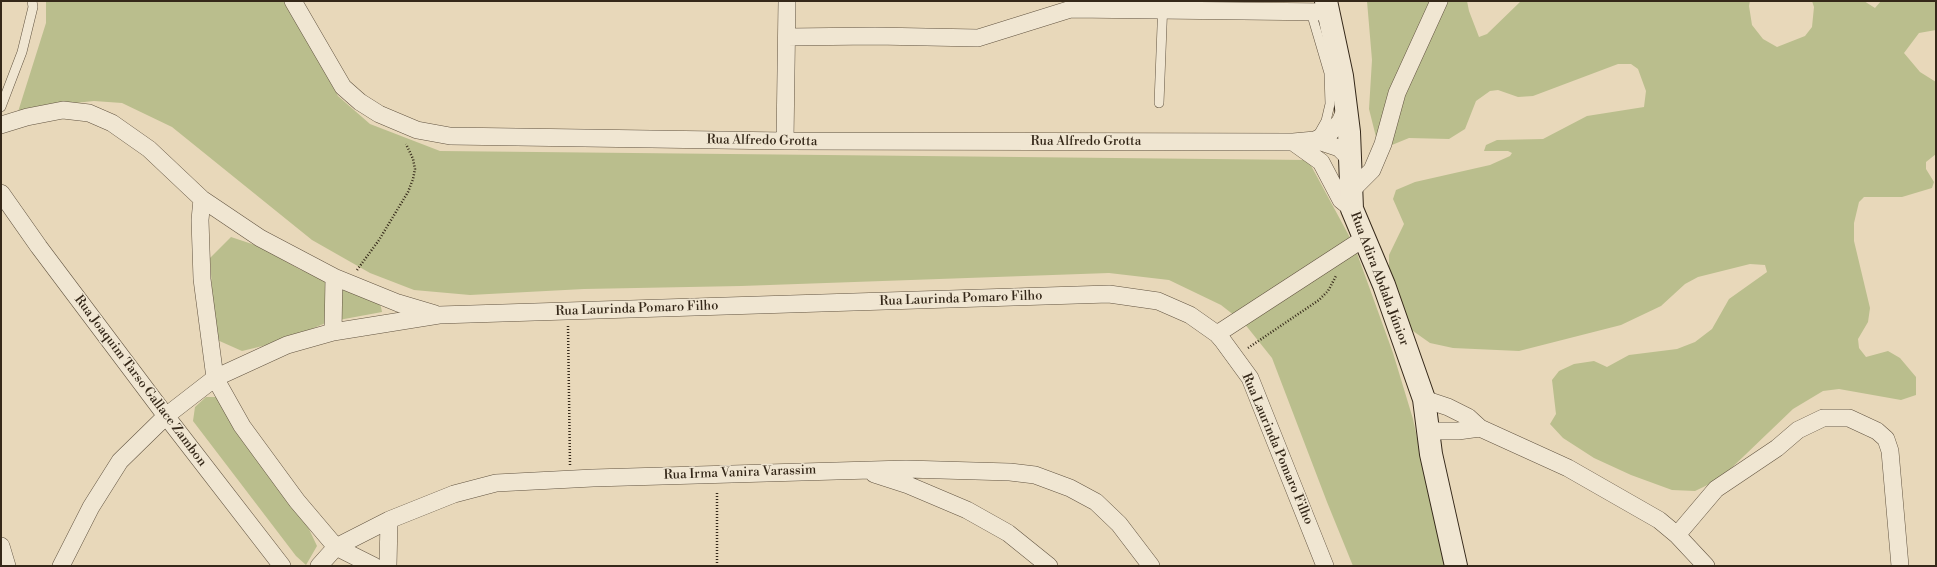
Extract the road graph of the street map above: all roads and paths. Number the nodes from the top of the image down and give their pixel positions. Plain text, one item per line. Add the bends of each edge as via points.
1 (32, 1) edge
2 (293, 1) edge
3 (787, 1) edge
4 (1439, 1) edge
5 (1126, 5) edge
6 (1163, 5) edge
7 (1264, 6) edge
8 (1322, 9) edge
9 (787, 37) junction
10 (1159, 103) dead end
11 (1, 107) edge
12 (1346, 108) junction
13 (1, 125) edge
14 (402, 138) dead end
15 (1315, 140) junction
16 (785, 141) junction
17 (1293, 142) junction
18 (1350, 159) junction
19 (1, 193) edge
20 (202, 199) junction
21 (1351, 200) junction
22 (1363, 240) junction
23 (341, 279) junction
24 (1311, 305) dead end
25 (568, 311) junction
26 (439, 315) junction
27 (333, 332) junction
28 (1217, 334) junction
29 (1235, 358) junction
30 (216, 378) junction
31 (1424, 399) junction
32 (166, 416) junction
33 (1480, 428) junction
34 (1428, 431) junction
35 (858, 470) junction
36 (717, 474) junction
37 (570, 479) junction
38 (389, 520) junction
39 (1677, 535) junction
40 (1, 546) edge
41 (336, 547) junction
42 (1155, 565) edge
43 (7, 566) edge
44 (61, 566) edge
45 (282, 566) edge
46 (319, 566) edge
47 (374, 566) edge
48 (388, 566) edge
49 (717, 566) edge
50 (1049, 566) edge
51 (1325, 566) edge
52 (1456, 566) edge
53 (1706, 566) edge
54 (1900, 566) edge

1 - 11 lane via 33,7 22,52
2 - 16 street, Rua Alfredo Grotta via 343,87 379,114 417,130 450,136
3 - 9 street
4 - 21 street via 1397,93 1383,144 1372,170
5 - 6 street
5 - 9 street via 1071,8 978,38
6 - 7 street
6 - 10 lane
7 - 8 street
8 - 12 street, Rua Adira Abdala Júnior via 1342,76
8 - 15 lane via 1330,96 1326,121
9 - 16 street
12 - 15 street via 1340,122 1330,134
12 - 18 street, Rua Adira Abdala Júnior
13 - 20 street, Rua Laurinda Pomaro Filho via 63,110 90,113 112,123 149,149
14 - 23 path via 413,159 415,169 408,192 379,240
15 - 17 street, Rua Alfredo Grotta
15 - 18 street, Rua Alfredo Grotta via 1339,148
16 - 17 street, Rua Alfredo Grotta
17 - 21 street via 1321,162 1337,194
18 - 21 street, Rua Adira Abdala Júnior
19 - 32 street, Rua Joaquim Tarso Gallace Zambon
20 - 23 street, Rua Laurinda Pomaro Filho via 260,238
20 - 30 street via 202,279
21 - 22 street, Rua Adira Abdala Júnior
22 - 28 street
22 - 31 street, Rua Adira Abdala Júnior via 1384,285
23 - 26 street, Rua Laurinda Pomaro Filho via 398,303
23 - 27 street
24 - 29 path
25 - 26 street, Rua Laurinda Pomaro Filho
25 - 28 street, Rua Laurinda Pomaro Filho via 1109,294 1158,301 1190,315
25 - 37 path
26 - 27 street, Rua Laurinda Pomaro Filho
27 - 30 street, Rua Laurinda Pomaro Filho via 287,345
28 - 29 street, Rua Laurinda Pomaro Filho
29 - 51 street, Rua Laurinda Pomaro Filho via 1250,378
30 - 32 street, Rua Laurinda Pomaro Filho
30 - 41 street via 242,426 297,501
31 - 33 street via 1468,417
31 - 34 street, Rua Adira Abdala Júnior
32 - 44 street, Rua Laurinda Pomaro Filho via 120,461 91,507
32 - 45 street, Rua Joaquim Tarso Gallace Zambon
33 - 34 street
33 - 39 street via 1568,468 1659,520
34 - 52 street, Rua Adira Abdala Júnior
35 - 36 street, Rua Irma Vanira Varassim
35 - 42 street, Rua Irma Vanira Varassim via 1035,475 1070,488 1096,502
35 - 50 street via 908,485 967,510 1008,533
36 - 37 street, Rua Irma Vanira Varassim
36 - 49 path
37 - 38 street, Rua Irma Vanira Varassim via 496,483 454,494
38 - 41 street, Rua Irma Vanira Varassim
38 - 48 street
39 - 53 street
39 - 54 street via 1716,489 1777,448 1798,430 1823,418 1848,418 1877,431 1886,439 1890,451
40 - 43 street
41 - 46 street, Rua Irma Vanira Varassim
41 - 47 street

